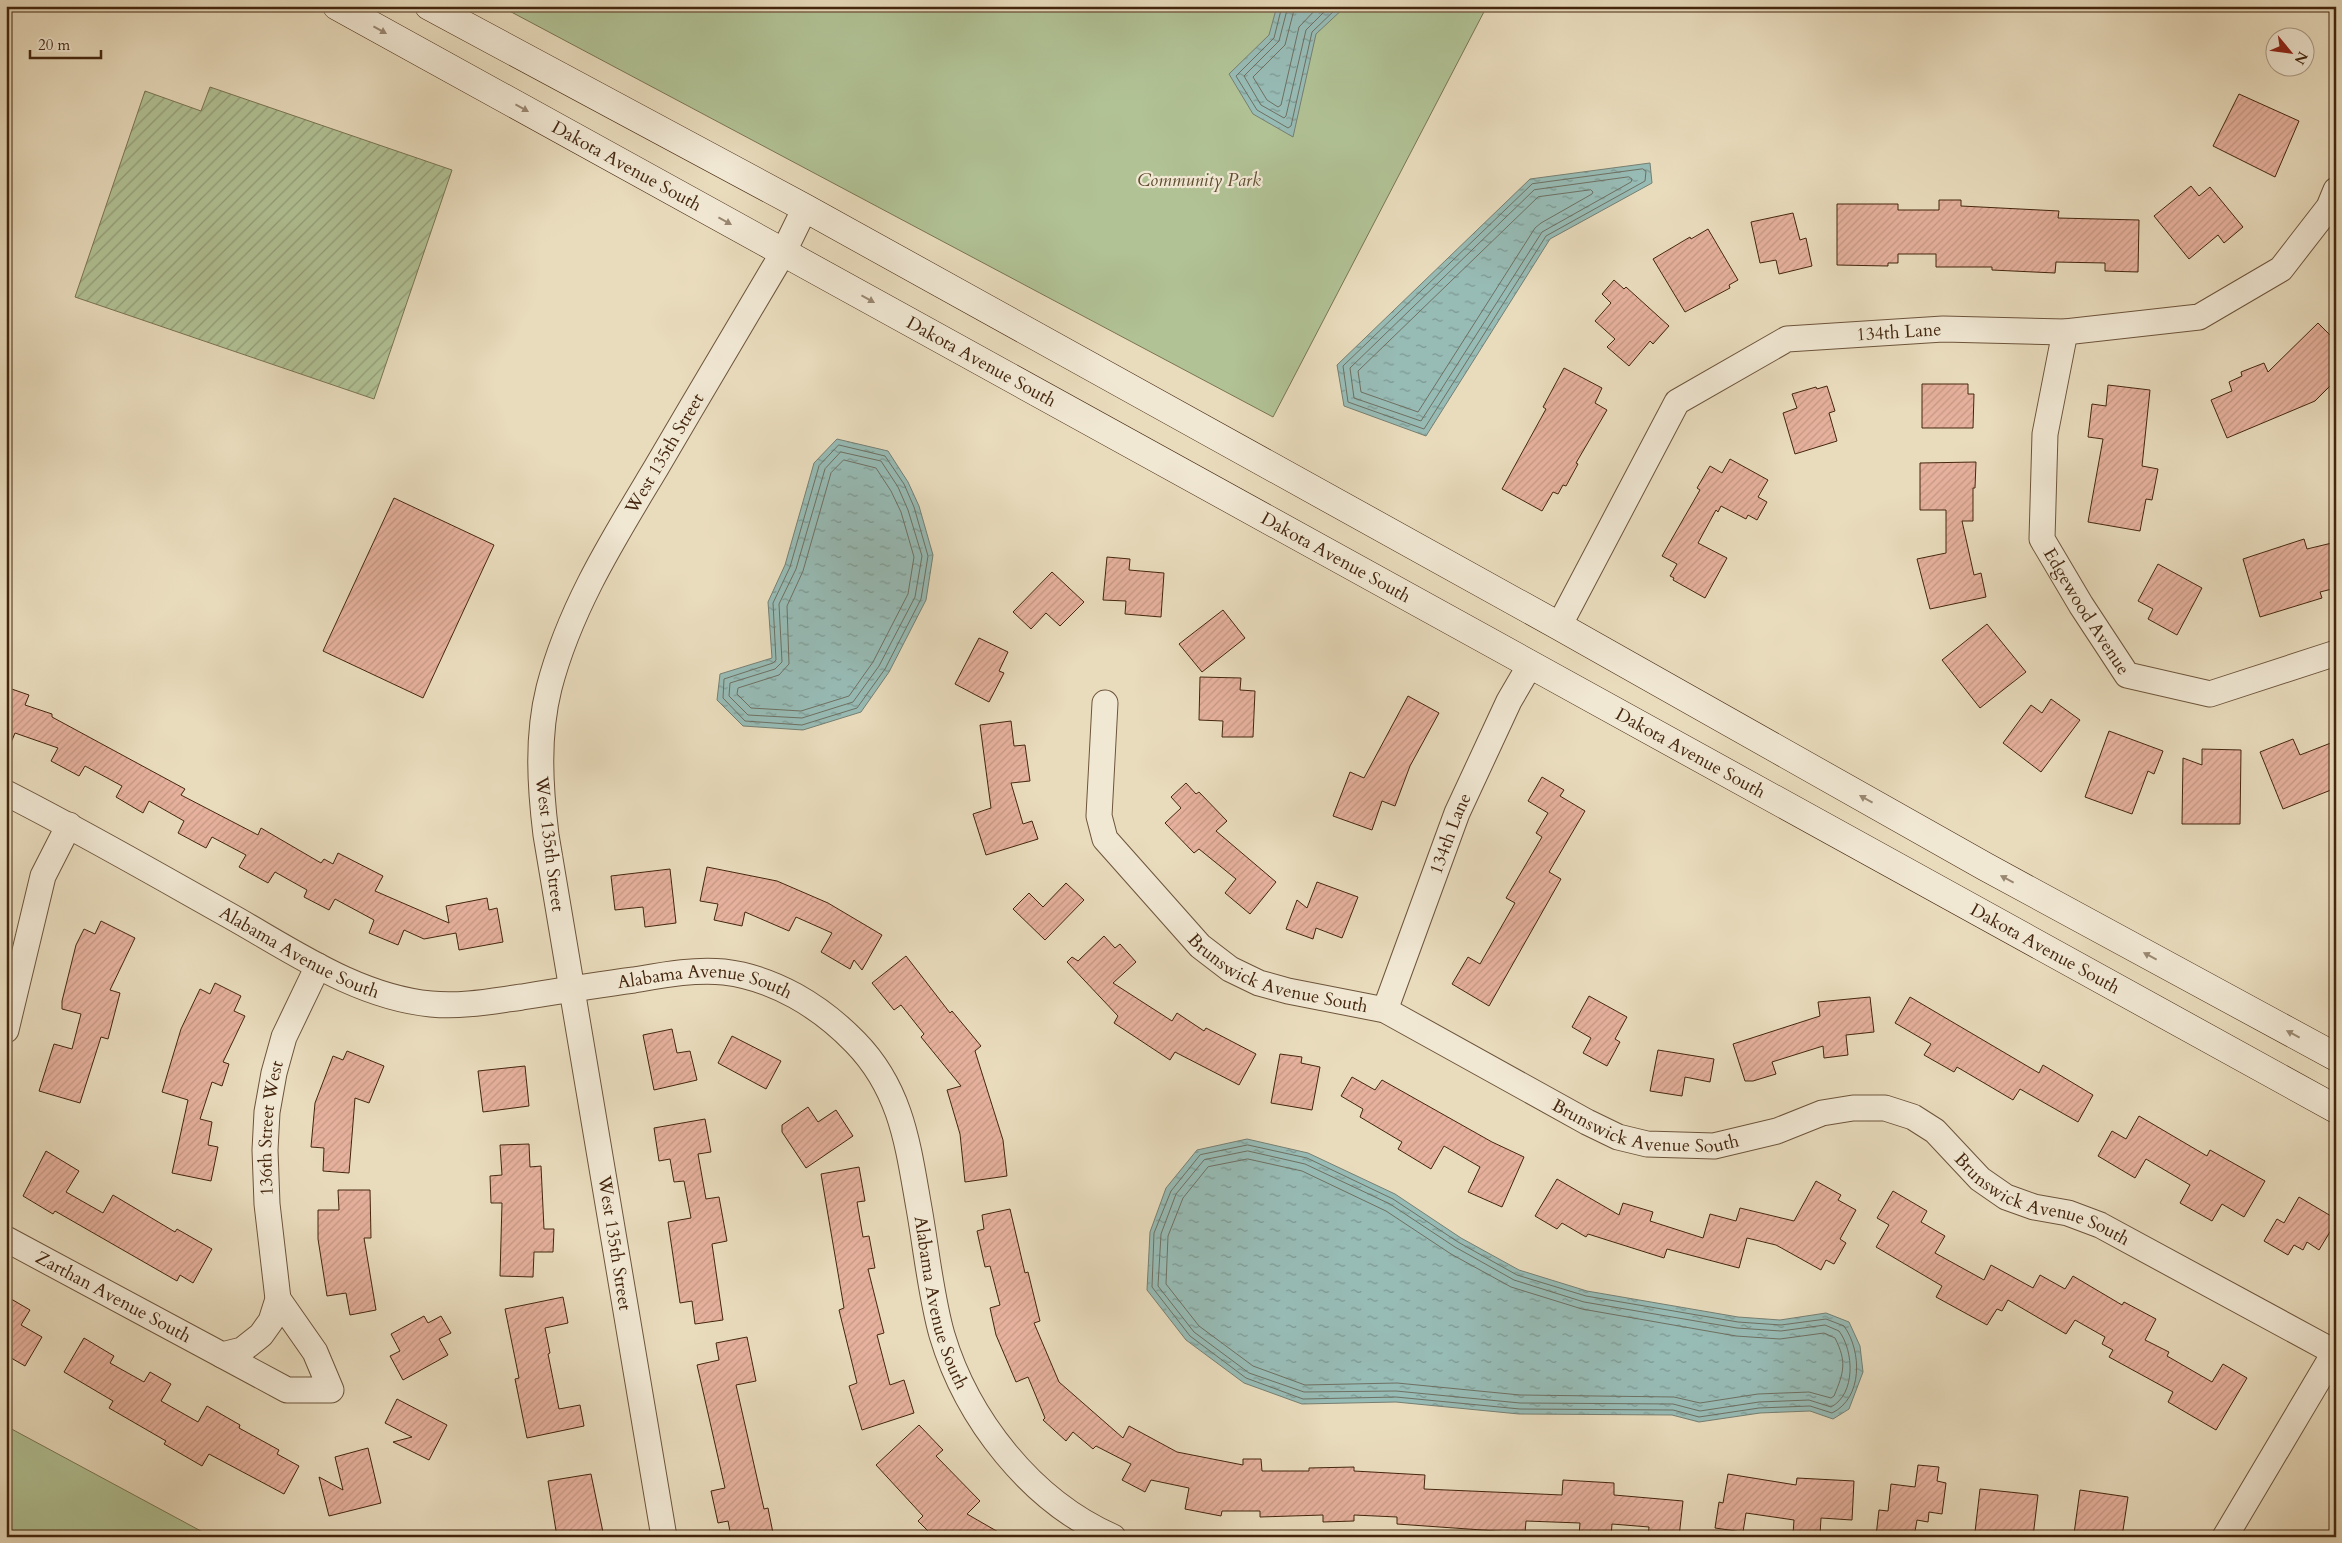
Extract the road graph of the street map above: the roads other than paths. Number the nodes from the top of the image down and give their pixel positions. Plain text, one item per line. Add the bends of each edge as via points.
1 (337, 6) edge
2 (429, 6) edge
3 (2336, 190) edge
4 (805, 208) junction
5 (783, 253) junction
6 (2065, 332) junction
7 (1559, 626) junction
8 (2336, 653) edge
9 (1530, 665) junction
10 (1105, 704) dead end
11 (6, 793) edge
12 (69, 825) junction
13 (318, 966) junction
14 (572, 989) junction
15 (1385, 1010) junction
16 (6, 1030) edge
17 (2336, 1057) edge
18 (2336, 1109) edge
19 (6, 1239) edge
20 (278, 1299) junction
21 (2335, 1352) edge
22 (222, 1355) junction
23 (331, 1390) joint
24 (664, 1537) edge
25 (1113, 1537) edge
26 (2225, 1537) edge

1 -> 5 main road, Dakota Avenue South
2 - 4 main road
3 - 6 street, 134th Lane via 2329,207 2281,269 2199,317
4 - 5 street, West 135th Street
4 - 7 main road
5 -> 9 main road, Dakota Avenue South
5 - 14 street, West 135th Street via 611,543 587,588 558,657 543,725 541,796
6 - 7 street, 134th Lane via 1943,329 1787,339 1677,402
6 - 8 street, Edgewood Avenue via 2045,434 2042,539 2128,675 2210,694
17 -> 7 main road via 1986,868
9 - 15 street, 134th Lane via 1509,700 1457,812
9 - 18 main road, Dakota Avenue South
10 - 15 street, Brunswick Avenue South via 1099,816 1105,839 1200,946 1230,969 1259,983
11 - 12 street, Alabama Avenue South
12 - 13 street, Alabama Avenue South
12 - 16 street via 43,876
13 - 14 street, Alabama Avenue South via 392,997 431,1004 468,1005
13 - 20 street, 136th Street West via 284,1037 267,1112 268,1204
14 - 24 street, West 135th Street
14 - 25 street, Alabama Avenue South via 684,972 723,972 759,980 796,995 856,1043 879,1072 897,1105 909,1149 942,1335 979,1416 1004,1453 1030,1480 1066,1509
15 - 21 street, Brunswick Avenue South via 1587,1122 1647,1144 1714,1146 1776,1131 1822,1113 1853,1108 1885,1108 1913,1117 1936,1131 1980,1179 2006,1197 2100,1225
19 - 22 street, Zarthan Avenue South
20 - 22 street, 136th Street West via 271,1321 261,1335 242,1350
20 - 23 street, 136th Street West via 315,1352
21 - 26 street
22 - 23 street, Zarthan Avenue South via 287,1390

